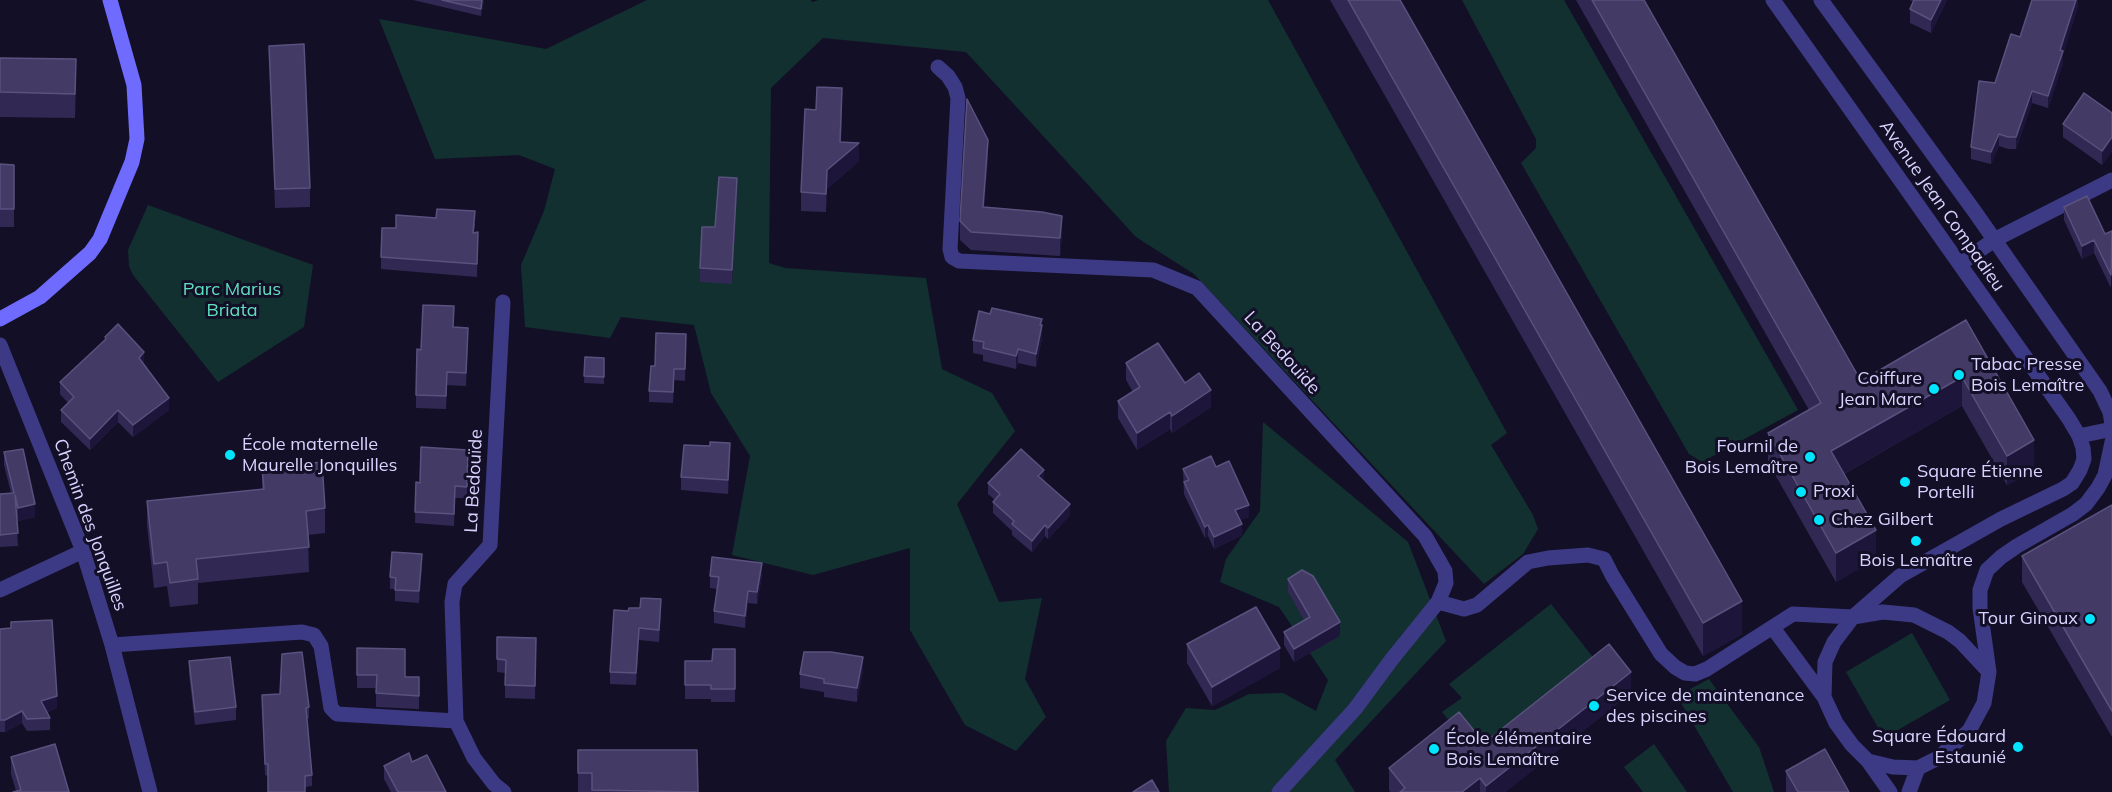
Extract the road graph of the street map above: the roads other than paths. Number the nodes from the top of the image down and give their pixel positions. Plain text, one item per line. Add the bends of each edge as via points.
1 (110, 0) edge
2 (1773, 0) edge
3 (1821, 0) edge
4 (938, 67) dead end
5 (2112, 180) edge
6 (1994, 240) junction
7 (1960, 264) junction
8 (503, 302) dead end
9 (0, 319) edge
10 (0, 345) edge
11 (2112, 424) edge
12 (2112, 429) edge
13 (2079, 436) junction
14 (2112, 442) edge
15 (83, 551) junction
16 (0, 590) edge
17 (1438, 602) junction
18 (1853, 617) junction
19 (1773, 628) junction
20 (112, 645) junction
21 (1989, 672) junction
22 (1824, 697) junction
23 (456, 721) junction
24 (1869, 761) junction
25 (1918, 768) junction
26 (150, 792) edge
27 (504, 792) edge
28 (1279, 792) edge
29 (1890, 792) edge
30 (1909, 792) edge

1 - 9 street via 134,85 136,139 132,162 100,239 90,253 40,297
2 - 7 street, Avenue Jean Compadieu
3 - 6 street, Avenue Jean Compadieu
4 - 17 street, La Bedouïde via 948,76 958,98 952,257 959,261 1153,270 1197,288 1425,537 1445,572 1446,583
5 - 6 street
6 - 7 street
6 - 11 street, Avenue Jean Compadieu via 2100,391
7 - 13 street, Avenue Jean Compadieu
8 - 23 street, La Bedouïde via 490,545 455,584 452,602
10 - 15 street, Chemin des Jonquilles
12 - 13 street
13 - 18 street, Avenue Jean Compadieu via 2084,459 2072,483 1900,576
14 - 21 street via 2105,475 2086,504 2017,546 1987,570 1980,590 1980,608
15 - 16 street
15 - 20 street, Chemin des Jonquilles
17 - 19 street via 1464,609 1477,605 1528,562 1588,555 1604,559 1662,654 1685,673 1707,669
17 - 28 street, La Bedouïde via 1355,709
18 - 19 street via 1793,614
18 - 21 street via 1883,612 1914,615 1960,641
18 - 22 street, Avenue Jean Compadieu via 1825,662
19 - 22 street, Avenue Jean Compadieu
20 - 23 street via 303,632 314,635 321,646 331,708 337,714
20 - 26 street, Chemin des Jonquilles
21 - 25 street via 1984,703 1969,731 1938,758
22 - 24 street, Avenue Jean Compadieu via 1836,723
23 - 27 street, La Bedouïde via 474,758
24 - 25 street
24 - 29 street, Avenue Jean Compadieu
25 - 30 street

